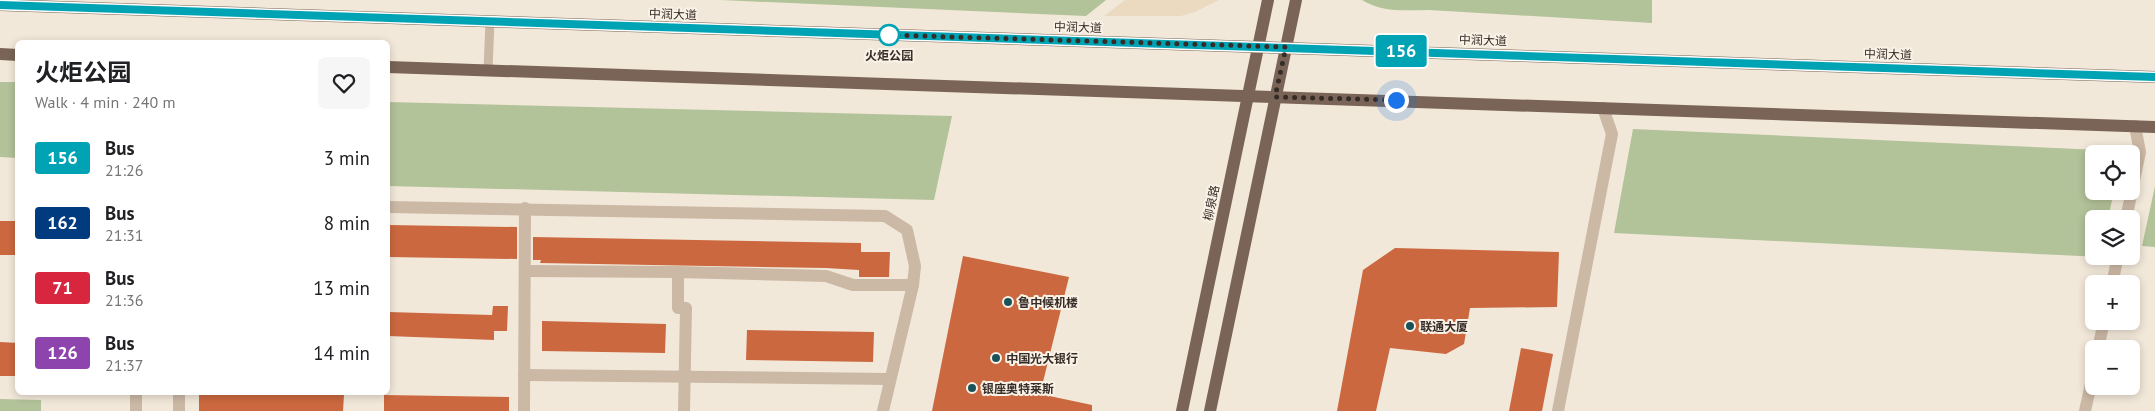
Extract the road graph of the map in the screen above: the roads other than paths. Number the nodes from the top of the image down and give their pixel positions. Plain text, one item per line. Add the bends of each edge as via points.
1 (1268, 0) edge
2 (1296, 0) edge
3 (0, 4) edge
4 (490, 21) junction
5 (1258, 47) junction
6 (1286, 47) junction
7 (0, 54) edge
8 (15, 55) edge
9 (390, 67) edge
10 (488, 70) junction
11 (2155, 77) edge
12 (1248, 96) junction
13 (1275, 97) junction
14 (1603, 108) junction
15 (2135, 126) junction
16 (2155, 127) edge
17 (390, 207) edge
18 (525, 208) junction
19 (2128, 210) edge
20 (524, 271) junction
21 (678, 272) junction
22 (913, 285) junction
23 (524, 375) junction
24 (684, 378) junction
25 (890, 379) junction
26 (136, 395) edge
27 (179, 395) edge
28 (2089, 395) edge
29 (136, 411) edge
30 (179, 411) edge
31 (524, 411) edge
32 (684, 411) edge
33 (883, 411) edge
34 (1182, 411) edge
35 (1210, 411) edge
36 (1558, 411) edge
37 (2085, 411) edge

1 - 5 main road, 柳泉路
2 - 6 main road
3 - 4 main road, 中润大道
4 - 5 main road, 中润大道
4 - 10 lane
5 - 6 main road, 中润大道
5 - 12 main road, 柳泉路
6 - 11 main road, 中润大道
6 - 13 main road
7 - 8 main road
9 - 10 main road
10 - 12 main road
12 - 13 main road
12 - 34 main road, 柳泉路
13 - 14 main road
13 - 35 main road
14 - 15 main road
14 - 36 street via 1612,134
15 - 16 main road
15 - 19 street via 2140,152
17 - 18 street
18 - 20 street
18 - 22 street via 885,216 907,230 915,266
20 - 21 street
20 - 23 street
21 - 22 street via 826,276 853,285
21 - 24 street via 678,308 686,308
22 - 25 street
23 - 24 street
23 - 31 street
24 - 25 street
24 - 32 street
25 - 33 street
26 - 29 street
27 - 30 street
28 - 37 street

